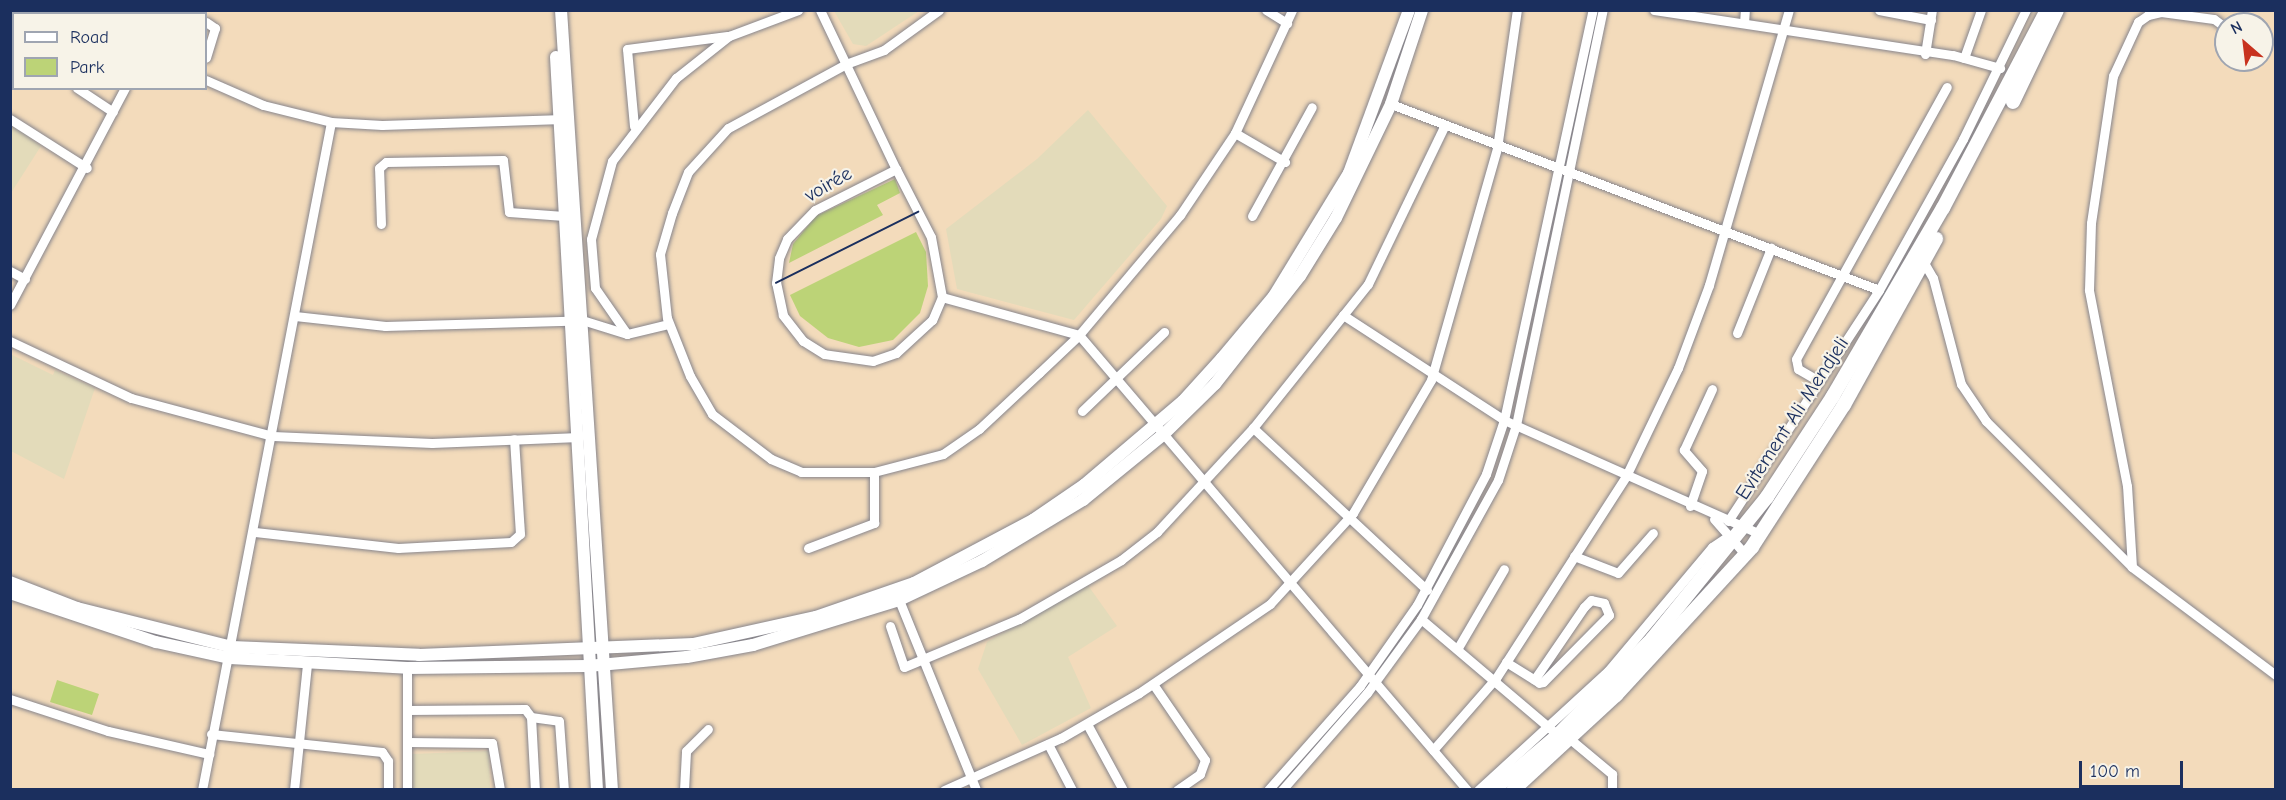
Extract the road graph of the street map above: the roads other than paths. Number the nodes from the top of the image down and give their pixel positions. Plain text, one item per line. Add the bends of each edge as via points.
1 (554, 10) edge
2 (561, 10) edge
3 (798, 10) edge
4 (820, 10) edge
5 (939, 10) edge
6 (1266, 10) edge
7 (1292, 10) edge
8 (1409, 10) edge
9 (1422, 10) edge
10 (1517, 10) edge
11 (1593, 10) edge
12 (1603, 10) edge
13 (1654, 10) edge
14 (1745, 10) edge
15 (1789, 10) edge
16 (1879, 10) edge
17 (1981, 10) edge
18 (2026, 10) edge
19 (2047, 10) edge
20 (2057, 10) edge
21 (1665, 11) edge
22 (1702, 14) edge
23 (1931, 15) edge
24 (2214, 15) edge
25 (1744, 22) junction
26 (207, 23) edge
27 (1287, 23) junction
28 (1786, 29) junction
29 (729, 36) junction
30 (1925, 54) junction
31 (207, 55) edge
32 (1964, 58) junction
33 (846, 64) junction
34 (2000, 68) junction
35 (207, 80) edge
36 (1947, 87) dead end
37 (80, 90) edge
38 (124, 90) edge
39 (1391, 104) junction
40 (1312, 107) dead end
41 (112, 112) junction
42 (564, 118) junction
43 (10, 119) edge
44 (331, 122) junction
45 (634, 126) junction
46 (1444, 127) junction
47 (1235, 133) junction
48 (1497, 148) junction
49 (1285, 162) junction
50 (87, 168) junction
51 (896, 169) junction
52 (1566, 173) junction
53 (564, 216) junction
54 (1252, 216) dead end
55 (381, 224) dead end
56 (1727, 233) junction
57 (1771, 248) junction
58 (1923, 261) junction
59 (10, 271) edge
60 (1841, 274) junction
61 (25, 279) junction
62 (1879, 290) junction
63 (942, 297) junction
64 (10, 305) edge
65 (1343, 315) junction
66 (295, 316) junction
67 (582, 320) junction
68 (569, 321) junction
69 (668, 324) junction
70 (1164, 332) dead end
71 (1737, 333) dead end
72 (627, 334) junction
73 (1079, 335) junction
74 (10, 340) edge
75 (1433, 374) junction
76 (1812, 377) dead end
77 (1117, 378) junction
78 (1712, 389) dead end
79 (1082, 411) dead end
80 (1504, 420) junction
81 (1516, 426) junction
82 (1253, 428) junction
83 (1160, 429) junction
84 (273, 436) junction
85 (579, 437) junction
86 (514, 439) junction
87 (874, 472) junction
88 (1626, 476) junction
89 (1203, 482) junction
90 (1690, 506) junction
91 (1713, 517) junction
92 (1347, 519) junction
93 (1728, 521) junction
94 (1745, 524) junction
95 (255, 532) junction
96 (1653, 533) dead end
97 (1760, 534) junction
98 (1729, 540) junction
99 (808, 548) dead end
100 (1745, 554) junction
101 (1574, 556) junction
102 (2132, 567) junction
103 (1504, 569) dead end
104 (10, 582) edge
105 (1292, 585) junction
106 (1427, 590) junction
107 (10, 593) edge
108 (899, 600) junction
109 (1417, 605) junction
110 (1424, 616) junction
111 (890, 626) dead end
112 (1459, 646) junction
113 (231, 653) junction
114 (596, 656) junction
115 (924, 659) junction
116 (1506, 662) junction
117 (307, 666) junction
118 (588, 666) junction
119 (407, 668) junction
120 (2276, 675) edge
121 (1496, 678) junction
122 (1372, 679) junction
123 (1534, 680) junction
124 (1153, 684) junction
125 (10, 699) edge
126 (407, 710) junction
127 (531, 717) junction
128 (1087, 724) junction
129 (708, 729) dead end
130 (211, 734) junction
131 (1559, 734) junction
132 (407, 742) junction
133 (298, 743) junction
134 (1048, 744) junction
135 (1433, 750) junction
136 (209, 754) junction
137 (972, 779) junction
138 (202, 789) edge
139 (294, 789) edge
140 (388, 789) edge
141 (407, 789) edge
142 (500, 789) edge
143 (535, 789) edge
144 (564, 789) edge
145 (597, 789) edge
146 (612, 789) edge
147 (684, 789) edge
148 (944, 789) edge
149 (976, 789) edge
150 (1072, 789) edge
151 (1123, 789) edge
152 (1177, 789) edge
153 (1268, 789) edge
154 (1281, 789) edge
155 (1467, 789) edge
156 (1478, 789) edge
157 (1493, 789) edge
158 (1513, 789) edge
159 (1612, 789) edge

1 - 42 main road
2 - 42 main road
3 - 29 street
4 - 33 street
5 - 33 street via 884,50
6 - 27 street
7 - 27 street
8 - 83 main road via 1354,163 1319,227 1274,296
9 - 39 main road
10 - 48 street
11 - 52 street
12 - 52 street
13 - 21 street
14 - 25 street
15 - 28 street
16 - 23 street
17 - 32 street
18 - 34 street
19 - 94 highway, Evitement Ali Mendjeli via 2004,100 1833,396
20 - 58 highway, Evitement Ali Mendjeli via 2019,91
21 - 22 street
22 - 25 street
23 - 30 street
24 - 102 street via 2161,12 2138,22 2113,76 2101,144 2089,290 2127,486
25 - 28 street
26 - 31 street via 215,28
27 - 47 street
28 - 30 street
28 - 56 street
29 - 45 street via 676,78
29 - 45 street via 627,49
30 - 32 street
32 - 34 street
33 - 51 street
33 - 69 street via 728,128 688,172 660,254
34 - 62 street
35 - 44 street via 263,105
36 - 60 street
37 - 41 street
38 - 41 street
39 - 46 street
39 - 83 main road via 1336,218 1300,276 1215,384
40 - 49 street
41 - 50 street
42 - 44 street
42 - 53 main road
42 - 67 main road
43 - 50 street
44 - 66 street
45 - 72 street via 612,161 591,239 596,288
46 - 48 street
46 - 65 street via 1368,284
47 - 49 street
47 - 73 street via 1180,215
48 - 52 street
48 - 75 street
49 - 54 street
50 - 61 street
51 - 63 street via 932,237
51 - 63 street, voirée via 823,204 787,239 776,279 783,315 803,341 824,354 873,361 917,339
52 - 56 street
52 - 80 street
52 - 81 street
53 - 55 street via 509,212 503,160 386,162 379,168
53 - 68 main road
56 - 57 street
56 - 88 street via 1678,368
57 - 60 street
57 - 71 street
58 - 97 highway, Evitement Ali Mendjeli via 1844,405
58 - 102 street via 1971,402
59 - 61 street
60 - 62 street
60 - 76 street via 1796,359 1798,369
61 - 64 street
62 - 93 street
63 - 73 street
65 - 75 street
65 - 82 street
66 - 68 street via 385,326
66 - 84 street
67 - 72 street
67 - 114 main road
68 - 85 main road
69 - 72 street
69 - 87 street via 712,414 771,459 801,472
70 - 77 street
73 - 77 street
73 - 87 street via 979,429 952,448 910,465
74 - 84 street via 131,398
75 - 80 street
75 - 92 street
77 - 79 street
77 - 83 street
78 - 90 street via 1684,450 1702,471
80 - 81 street
80 - 106 street via 1486,474
81 - 88 street
81 - 110 street via 1473,532
82 - 89 street
82 - 92 street
83 - 89 street
83 - 108 main road via 1035,531
83 - 114 main road via 1033,520 914,583 768,630
84 - 86 street via 432,444
84 - 95 street
85 - 86 street
85 - 114 main road
86 - 95 street via 520,534 511,542 398,548
87 - 99 street via 874,523
88 - 90 street
88 - 101 street
89 - 105 street
89 - 115 street via 1157,532 1121,560 984,638
90 - 91 street
91 - 93 street
91 - 98 street
92 - 105 street
92 - 106 street
93 - 94 street
94 - 97 street
94 - 98 highway, Evitement Ali Mendjeli
95 - 113 street
96 - 101 street via 1618,573
97 - 100 highway, Evitement Ali Mendjeli
98 - 100 street
98 - 131 highway, Evitement Ali Mendjeli via 1652,639
100 - 131 highway, Evitement Ali Mendjeli
101 - 116 street
102 - 120 street
103 - 112 street
104 - 113 main road via 77,608
105 - 122 street
105 - 124 street
106 - 109 street
107 - 113 main road via 156,642
108 - 114 main road via 753,645
108 - 115 street
109 - 110 street
109 - 122 street
110 - 112 street
110 - 122 street
111 - 115 street via 904,667
112 - 121 street
113 - 114 main road
113 - 117 main road
113 - 130 street
114 - 118 main road
114 - 146 main road
115 - 137 street
116 - 121 street
116 - 123 street
117 - 119 main road
117 - 133 street
118 - 119 main road
118 - 145 main road
119 - 126 street
121 - 131 street
121 - 135 street
122 - 135 street
122 - 153 street
122 - 154 street
123 - 123 street via 1543,682 1609,615 1604,603 1591,600 1584,607
124 - 128 street
124 - 152 street via 1205,760 1200,774
125 - 136 street via 108,730
126 - 127 street via 522,708
126 - 132 street
127 - 143 street
127 - 144 street via 559,721
128 - 134 street
128 - 151 street
129 - 147 street via 686,751
130 - 133 street
130 - 136 street
131 - 156 street
131 - 157 highway, Evitement Ali Mendjeli
131 - 158 highway, Evitement Ali Mendjeli
131 - 159 street via 1612,774
132 - 141 street
132 - 142 street via 492,743
133 - 139 street
133 - 140 street via 382,752 388,761
134 - 137 street
134 - 150 street
135 - 155 street
136 - 138 street
137 - 148 street
137 - 149 street

